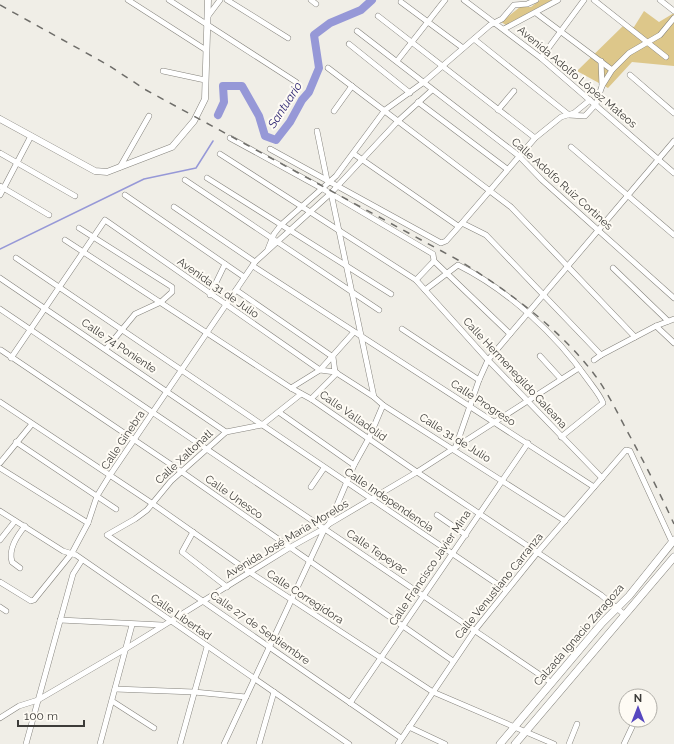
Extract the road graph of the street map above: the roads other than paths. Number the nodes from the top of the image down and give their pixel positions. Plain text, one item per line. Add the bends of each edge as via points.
1 (128, 0) edge
2 (169, 0) edge
3 (208, 0) edge
4 (220, 0) edge
5 (227, 0) edge
6 (311, 0) edge
7 (445, 0) edge
8 (464, 0) edge
9 (519, 0) edge
10 (536, 0) edge
11 (558, 0) edge
12 (584, 0) edge
13 (594, 0) edge
14 (660, 0) edge
15 (403, 2) edge
16 (316, 4) dead end
17 (524, 4) junction
18 (674, 11) edge
19 (536, 12) junction
20 (208, 16) junction
21 (378, 16) dead end
22 (674, 18) edge
23 (428, 21) junction
24 (495, 23) junction
25 (207, 25) junction
26 (504, 29) junction
27 (357, 31) dead end
28 (561, 32) junction
29 (288, 38) dead end
30 (474, 39) junction
31 (411, 42) junction
32 (648, 42) junction
33 (349, 44) dead end
34 (463, 48) junction
35 (206, 50) junction
36 (666, 57) dead end
37 (541, 58) junction
38 (397, 61) junction
39 (601, 61) junction
40 (443, 66) junction
41 (328, 68) dead end
42 (612, 70) junction
43 (163, 72) dead end
44 (630, 75) dead end
45 (205, 80) junction
46 (296, 82) dead end
47 (424, 82) junction
48 (352, 86) junction
49 (602, 86) junction
50 (432, 90) junction
51 (514, 92) dead end
52 (410, 93) junction
53 (590, 100) junction
54 (418, 102) junction
55 (596, 104) junction
56 (385, 110) junction
57 (498, 110) junction
58 (334, 111) dead end
59 (674, 113) edge
60 (569, 115) junction
61 (149, 116) dead end
62 (0, 119) edge
63 (398, 121) junction
64 (316, 130) dead end
65 (31, 136) junction
66 (230, 138) dead end
67 (534, 138) junction
68 (674, 141) edge
69 (571, 147) dead end
70 (270, 149) dead end
71 (0, 153) edge
72 (220, 154) dead end
73 (354, 154) junction
74 (519, 156) junction
75 (362, 159) junction
76 (658, 160) junction
77 (17, 163) junction
78 (120, 167) junction
79 (507, 169) junction
80 (674, 173) edge
81 (207, 178) dead end
82 (186, 180) dead end
83 (329, 181) junction
84 (2, 187) edge
85 (338, 187) junction
86 (323, 188) junction
87 (489, 190) junction
88 (331, 193) junction
89 (0, 194) edge
90 (75, 196) dead end
91 (125, 196) dead end
92 (629, 196) junction
93 (174, 207) dead end
94 (301, 207) junction
95 (310, 213) junction
96 (49, 215) dead end
97 (460, 224) junction
98 (281, 226) junction
99 (80, 228) dead end
100 (290, 231) junction
101 (599, 231) junction
102 (340, 233) junction
103 (674, 235) edge
104 (93, 237) junction
105 (272, 239) junction
106 (65, 240) dead end
107 (278, 243) junction
108 (268, 249) junction
109 (82, 253) junction
110 (16, 258) dead end
111 (434, 261) junction
112 (225, 264) junction
113 (254, 264) junction
114 (569, 266) junction
115 (348, 267) junction
116 (613, 268) dead end
117 (447, 272) junction
118 (244, 277) junction
119 (0, 278) edge
120 (416, 280) junction
121 (59, 288) junction
122 (236, 290) junction
123 (425, 290) junction
124 (353, 293) junction
125 (391, 294) dead end
126 (544, 294) junction
127 (210, 295) junction
128 (674, 298) edge
129 (161, 302) junction
130 (225, 305) junction
131 (0, 309) edge
132 (44, 309) junction
133 (379, 310) dead end
134 (527, 313) junction
135 (671, 320) edge
136 (656, 326) junction
137 (31, 328) junction
138 (402, 329) dead end
139 (121, 330) junction
140 (207, 332) junction
141 (354, 332) junction
142 (510, 334) junction
143 (361, 336) junction
144 (634, 337) junction
145 (674, 343) edge
146 (1, 350) dead end
147 (106, 350) junction
148 (600, 354) junction
149 (540, 356) dead end
150 (333, 357) junction
151 (11, 358) junction
152 (488, 360) junction
153 (594, 360) dead end
154 (580, 368) junction
155 (182, 369) junction
156 (320, 370) junction
157 (336, 372) junction
158 (561, 379) junction
159 (479, 380) junction
160 (291, 388) junction
161 (167, 391) junction
162 (301, 394) junction
163 (374, 397) junction
164 (311, 399) junction
165 (528, 400) junction
166 (0, 402) edge
167 (383, 405) junction
168 (470, 406) junction
169 (153, 412) junction
170 (280, 413) junction
171 (493, 422) junction
172 (32, 424) junction
173 (262, 425) junction
174 (226, 432) junction
175 (561, 437) junction
176 (368, 438) junction
177 (134, 441) junction
178 (16, 442) junction
179 (528, 443) junction
180 (455, 448) junction
181 (208, 449) junction
182 (0, 463) edge
183 (354, 465) junction
184 (0, 468) edge
185 (324, 468) junction
186 (182, 472) junction
187 (417, 472) junction
188 (110, 476) junction
189 (602, 478) junction
190 (503, 480) junction
191 (346, 483) junction
192 (311, 487) dead end
193 (594, 487) junction
194 (97, 496) junction
195 (371, 500) junction
196 (153, 504) junction
197 (116, 509) dead end
198 (0, 511) edge
199 (479, 514) junction
200 (437, 516) dead end
201 (15, 520) junction
202 (565, 521) junction
203 (88, 523) junction
204 (329, 524) junction
205 (25, 526) junction
206 (325, 528) junction
207 (194, 532) junction
208 (107, 535) joint
209 (466, 535) junction
210 (0, 540) edge
211 (673, 541) edge
212 (289, 548) junction
213 (72, 553) junction
214 (537, 553) junction
215 (452, 554) junction
216 (674, 557) edge
217 (82, 560) junction
218 (310, 562) junction
219 (20, 568) dead end
220 (251, 573) junction
221 (0, 582) edge
222 (227, 587) junction
223 (506, 590) junction
224 (424, 596) junction
225 (629, 596) junction
226 (292, 600) junction
227 (204, 601) junction
228 (0, 607) edge
229 (618, 608) junction
230 (6, 612) dead end
231 (626, 613) junction
232 (60, 620) junction
233 (170, 621) junction
234 (132, 624) junction
235 (163, 625) junction
236 (403, 626) junction
237 (475, 630) junction
238 (208, 647) junction
239 (127, 648) junction
240 (269, 648) junction
241 (381, 658) junction
242 (453, 661) junction
243 (254, 679) junction
244 (552, 683) junction
245 (115, 689) junction
246 (194, 692) junction
247 (274, 692) junction
248 (433, 692) junction
249 (246, 697) junction
250 (38, 700) junction
251 (112, 701) junction
252 (350, 704) junction
253 (0, 718) edge
254 (577, 724) dead end
255 (409, 727) junction
256 (515, 727) junction
257 (154, 728) dead end
258 (632, 728) edge
259 (525, 732) junction
260 (401, 738) junction
261 (26, 744) edge
262 (100, 744) edge
263 (180, 744) edge
264 (224, 744) edge
265 (259, 744) edge
266 (349, 744) edge
267 (398, 744) edge
268 (446, 744) edge
269 (500, 744) edge
270 (515, 744) edge
271 (554, 744) edge
272 (569, 744) edge
273 (624, 744) edge

1 - 35 street
2 - 25 street
3 - 20 street
4 - 20 street
5 - 29 street
6 - 16 street
7 - 23 street
8 - 24 street, Avenida Adolfo López Mateos
9 - 17 street
10 - 17 street
11 - 19 street
12 - 28 street
13 - 32 street
14 - 18 street
15 - 23 street
17 - 24 street via 514,5
19 - 26 street
19 - 28 street
20 - 25 street
21 - 31 street
22 - 32 street via 660,35
23 - 31 street
23 - 34 street
24 - 26 street, Avenida Adolfo López Mateos
24 - 30 street
25 - 35 street
25 - 46 street
26 - 37 street, Avenida Adolfo López Mateos
27 - 38 street, Calle Adolfo Ruiz Cortines
28 - 37 street
28 - 39 street
30 - 34 street
30 - 60 street
31 - 38 street
31 - 40 street
32 - 36 street
32 - 42 street via 629,53
33 - 52 street
34 - 40 street
35 - 45 street
37 - 53 street, Avenida Adolfo López Mateos
38 - 47 street, Calle Adolfo Ruiz Cortines
39 - 42 street
39 - 49 street
40 - 47 street
40 - 57 street
41 - 48 street
42 - 49 street
43 - 45 street
44 - 59 street
45 - 78 street via 203,106 172,147
47 - 50 street, Calle Adolfo Ruiz Cortines
47 - 52 street
48 - 56 street
48 - 58 street
49 - 55 street
50 - 54 street, Calle Ginebra
50 - 74 street, Calle Adolfo Ruiz Cortines
51 - 57 street
52 - 56 street
53 - 55 street, Avenida Adolfo López Mateos
53 - 60 street via 580,110
54 - 63 street, Calle Ginebra
54 - 79 street
55 - 60 street via 585,116
55 - 76 street, Avenida Adolfo López Mateos
56 - 63 street
56 - 73 street, Calle Ginebra
57 - 67 street
60 - 67 street via 561,116
61 - 78 street
62 - 65 street
63 - 75 street, Calle Ginebra
63 - 87 street
64 - 83 street
65 - 77 street
65 - 78 street via 96,171 107,172
66 - 86 street
67 - 74 street
68 - 76 street
69 - 92 street
70 - 83 street
71 - 77 street
72 - 94 street, Calle Hermenegildo Galeana
73 - 75 street
73 - 83 street, Calle Ginebra
74 - 79 street
74 - 101 street, Calle Adolfo Ruiz Cortines
75 - 85 street, Calle Ginebra
75 - 97 street
76 - 80 street, Avenida Adolfo López Mateos
76 - 92 street
77 - 84 street
77 - 90 street
79 - 87 street
81 - 98 street
82 - 105 street
83 - 85 street
83 - 86 street, Calle Ginebra
84 - 89 street
84 - 96 street
85 - 88 street, Calle Ginebra
85 - 97 street via 441,243 446,241
86 - 88 street
86 - 94 street, Calle Ginebra
87 - 97 street
87 - 114 street via 511,207
88 - 95 street, Calle Ginebra
88 - 102 street
88 - 111 street via 434,254
91 - 112 street
92 - 101 street
92 - 103 street
93 - 113 street, Calle Progreso
94 - 95 street, Calle Hermenegildo Galeana
94 - 98 street, Calle Ginebra
95 - 100 street, Calle Ginebra
95 - 102 street, Calle Hermenegildo Galeana
97 - 126 street via 486,235
98 - 100 street
98 - 105 street, Calle Ginebra
99 - 104 street
100 - 107 street, Calle Ginebra
100 - 115 street
101 - 114 street
101 - 128 street, Calle Adolfo Ruiz Cortines
102 - 115 street
102 - 120 street, Calle Hermenegildo Galeana
104 - 109 street
104 - 127 street, Avenida 31 de Julio via 105,220
104 - 129 street via 171,285 172,292
105 - 107 street
105 - 108 street, Calle Ginebra
106 - 109 street, Calle Valladolid
107 - 108 street, Calle Ginebra
107 - 124 street
108 - 113 street, Calle Ginebra
109 - 121 street
109 - 129 street, Calle Valladolid
110 - 121 street, Calle Independencia
111 - 117 street
111 - 120 street
112 - 118 street
112 - 127 street
113 - 118 street, Calle Ginebra
113 - 141 street, Calle Progreso
114 - 126 street
114 - 144 street
115 - 124 street
115 - 125 street
116 - 135 street
117 - 123 street
117 - 134 street via 458,264
117 - 142 street
118 - 122 street, Calle Ginebra
119 - 132 street, Calle 74 Poniente
120 - 123 street, Calle Hermenegildo Galeana
121 - 132 street
121 - 139 street, Calle Independencia
122 - 130 street, Calle Ginebra
122 - 150 street
123 - 152 street, Calle Hermenegildo Galeana
124 - 133 street
124 - 143 street
126 - 134 street
126 - 148 street
127 - 130 street, Avenida 31 de Julio
129 - 139 street via 139,311
129 - 140 street, Calle Valladolid
130 - 140 street, Calle Ginebra
130 - 156 street, Avenida 31 de Julio
131 - 137 street
132 - 137 street
132 - 147 street, Calle 74 Poniente
134 - 142 street
134 - 154 street via 558,342
135 - 136 street
136 - 144 street
136 - 145 street
137 - 151 street
137 - 169 street
138 - 159 street
139 - 147 street
139 - 155 street, Calle Independencia
140 - 155 street, Calle Ginebra
140 - 160 street, Calle Valladolid
141 - 143 street, Calle Progreso
141 - 150 street
142 - 152 street
143 - 163 street
143 - 168 street, Calle Progreso
144 - 148 street
146 - 151 street, Calle Unesco
147 - 161 street, Calle 74 Poniente
148 - 153 street
149 - 158 street
150 - 156 street
150 - 157 street
151 - 177 street, Calle Unesco
152 - 159 street
152 - 165 street, Calle Hermenegildo Galeana
154 - 158 street, Avenida José María Morelos
154 - 175 street via 603,403
155 - 161 street, Calle Ginebra
155 - 173 street, Calle Independencia
156 - 157 street, Calle 31 de Julio
156 - 160 street
157 - 163 street, Calle 31 de Julio
157 - 164 street
158 - 165 street, Avenida José María Morelos
159 - 168 street
160 - 162 street, Calle Valladolid
161 - 169 street, Calle Ginebra
161 - 174 street, Calle 74 Poniente
162 - 164 street, Calle Valladolid
162 - 170 street, Calle Xaltonatl
163 - 167 street, Calle 31 de Julio
164 - 176 street, Calle Valladolid
165 - 171 street, Avenida José María Morelos
165 - 175 street, Calle Hermenegildo Galeana
166 - 172 street, Calle Corregidora
167 - 176 street
167 - 180 street, Calle 31 de Julio
168 - 171 street, Calle Progreso
168 - 180 street
169 - 177 street, Calle Ginebra
169 - 181 street, Calle Tepeyac
170 - 173 street, Calle Xaltonatl
170 - 183 street
171 - 179 street, Calle Progreso
171 - 180 street, Avenida José María Morelos
172 - 178 street
172 - 188 street, Calle Corregidora
173 - 174 street, Calle Xaltonatl
173 - 185 street, Calle Independencia
174 - 181 street, Calle Xaltonatl
175 - 189 street, Calle Hermenegildo Galeana
176 - 183 street
176 - 187 street, Calle Valladolid
177 - 186 street, Calle Unesco
177 - 188 street, Calle Ginebra
178 - 182 street
178 - 194 street
179 - 190 street, Calle Francisco Javier Mina
179 - 193 street, Calle Progreso
180 - 187 street, Avenida José María Morelos
180 - 190 street, Calle 31 de Julio
181 - 186 street, Calle Xaltonatl
181 - 206 street, Calle Tepeyac
183 - 191 street
184 - 203 street
185 - 191 street, Calle Independencia
185 - 192 street
186 - 196 street, Calle Xaltonatl via 165,487
186 - 212 street, Calle Unesco
187 - 195 street, Avenida José María Morelos
187 - 199 street, Calle Valladolid
188 - 194 street, Calle Ginebra
188 - 196 street, Calle Corregidora
189 - 193 street, Calle Venustiano Carranza
189 - 211 street, Calle Venustiano Carranza via 628,450
190 - 199 street, Calle Francisco Javier Mina
190 - 202 street, Calle 31 de Julio
191 - 195 street, Calle Independencia
191 - 204 street
193 - 202 street, Calle Venustiano Carranza
194 - 197 street
194 - 203 street, Calle Ginebra
195 - 204 street, Avenida José María Morelos
195 - 215 street, Calle Independencia
196 - 207 street, Calle Corregidora
196 - 208 street, Calle Xaltonatl
198 - 201 street, Calle Libertad
199 - 209 street, Calle Francisco Javier Mina
199 - 214 street, Calle Valladolid
200 - 209 street
201 - 205 street, Calle Libertad
201 - 210 street
202 - 214 street, Calle Venustiano Carranza
203 - 213 street, Calle Ginebra
204 - 206 street, Avenida José María Morelos
205 - 213 street, Calle Libertad via 63,551
205 - 219 street via 18,534 10,556 12,562
206 - 212 street, Avenida José María Morelos
206 - 218 street
206 - 224 street, Calle Tepeyac
207 - 220 street, Calle Corregidora
207 - 222 street via 182,552
208 - 227 street, Calle 27 de Septiembre
209 - 215 street, Calle Francisco Javier Mina
211 - 225 main road, Calzada Ignacio Zaragoza
212 - 218 street, Calle Unesco
212 - 220 street, Avenida José María Morelos
213 - 217 street, Calle Libertad
213 - 221 street, Calle Ginebra via 34,600 31,601
214 - 223 street, Calle Venustiano Carranza
214 - 229 street, Calle Valladolid
215 - 223 street, Calle Independencia
215 - 224 street, Calle Francisco Javier Mina
216 - 231 main road, Calzada Ignacio Zaragoza
217 - 232 street via 73,574
217 - 233 street, Calle Libertad
218 - 226 street
218 - 236 street, Calle Unesco
220 - 222 street, Avenida José María Morelos
220 - 226 street, Calle Corregidora
222 - 227 street, Avenida José María Morelos
223 - 237 street, Calle Venustiano Carranza
224 - 236 street, Calle Francisco Javier Mina
224 - 237 street, Calle Tepeyac
225 - 229 main road, Calzada Ignacio Zaragoza
225 - 231 main road
226 - 240 street
226 - 241 street, Calle Corregidora
227 - 233 street, Avenida José María Morelos
227 - 240 street, Calle 27 de Septiembre
228 - 230 street
229 - 231 street, Calle Valladolid
229 - 244 main road, Calzada Ignacio Zaragoza
231 - 259 main road, Calzada Ignacio Zaragoza
232 - 234 street
232 - 250 street
233 - 235 street, Avenida José María Morelos
233 - 238 street, Calle Libertad
234 - 235 street
234 - 239 street
235 - 239 street, Avenida José María Morelos
236 - 241 street, Calle Francisco Javier Mina
236 - 242 street, Calle Unesco
237 - 242 street, Calle Venustiano Carranza
237 - 244 street, Calle Tepeyac
238 - 243 street, Calle Libertad
238 - 246 street
239 - 245 street
239 - 250 street, Avenida José María Morelos
240 - 243 street
240 - 252 street, Calle 27 de Septiembre
241 - 248 street, Calle Corregidora
241 - 252 street, Calle Francisco Javier Mina
242 - 248 street, Calle Venustiano Carranza
243 - 247 street, Calle Libertad
243 - 249 street
244 - 256 main road, Calzada Ignacio Zaragoza
245 - 246 street
245 - 251 street
246 - 249 street
246 - 263 street
247 - 265 street
247 - 266 street, Calle Libertad
248 - 255 street, Calle Venustiano Carranza
248 - 256 street, Calle Corregidora
249 - 264 street
250 - 253 street, Avenida José María Morelos via 19,706
250 - 261 street
251 - 257 street
251 - 262 street
252 - 260 street, Calle 27 de Septiembre
254 - 272 street
255 - 260 street, Calle Venustiano Carranza
255 - 268 street
256 - 259 street, Calle Corregidora
256 - 269 main road, Calzada Ignacio Zaragoza
258 - 273 street
259 - 270 main road, Calzada Ignacio Zaragoza
259 - 271 street, Calle Corregidora
260 - 267 street, Calle Venustiano Carranza

